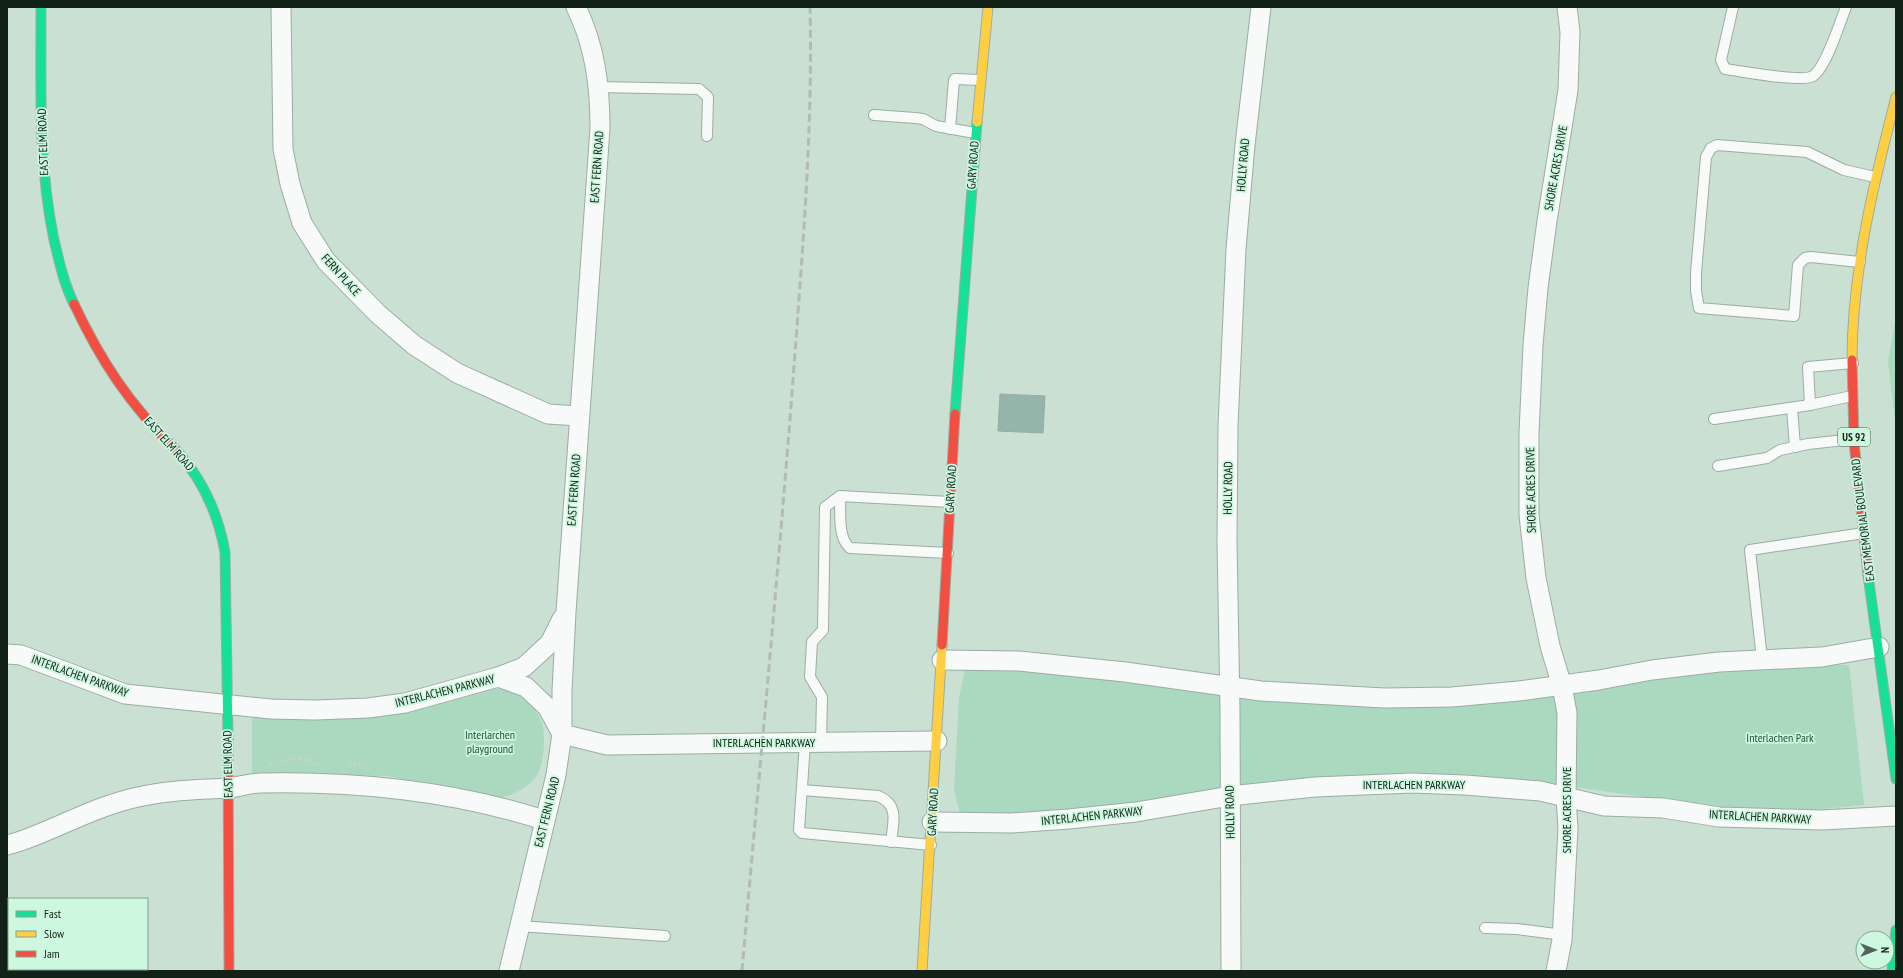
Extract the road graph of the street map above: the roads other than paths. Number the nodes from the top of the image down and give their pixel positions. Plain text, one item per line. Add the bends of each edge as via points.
1 (41, 7) edge
2 (281, 7) edge
3 (576, 7) edge
4 (988, 7) edge
5 (1261, 7) edge
6 (1567, 7) edge
7 (1733, 7) edge
8 (1846, 7) edge
9 (980, 80) junction
10 (599, 87) junction
11 (1896, 97) edge
12 (874, 115) dead end
13 (950, 129) junction
14 (975, 133) junction
15 (707, 136) dead end
16 (1875, 176) junction
17 (1860, 262) junction
18 (1853, 363) junction
19 (1852, 396) junction
20 (1810, 405) junction
21 (1792, 408) junction
22 (579, 416) junction
23 (1714, 419) dead end
24 (1854, 439) junction
25 (1795, 447) junction
26 (1718, 466) dead end
27 (840, 496) junction
28 (950, 502) junction
29 (1864, 533) junction
30 (948, 553) junction
31 (566, 612) junction
32 (1879, 647) junction
33 (7, 654) edge
34 (1762, 659) junction
35 (942, 660) junction
36 (498, 677) junction
37 (1562, 686) junction
38 (1229, 687) junction
39 (227, 705) junction
40 (562, 734) junction
41 (937, 741) junction
42 (813, 743) junction
43 (1896, 779) edge
44 (229, 788) junction
45 (802, 790) junction
46 (1230, 796) junction
47 (1566, 797) junction
48 (1896, 816) edge
49 (544, 820) junction
50 (932, 822) junction
51 (891, 842) junction
52 (7, 845) edge
53 (931, 845) junction
54 (519, 926) junction
55 (1485, 928) dead end
56 (1896, 930) edge
57 (1563, 935) junction
58 (665, 936) dead end
59 (229, 971) edge
60 (509, 971) edge
61 (922, 971) edge
62 (1231, 971) edge
63 (1556, 971) edge
64 (1892, 971) edge

1 - 39 main road, EAST ELM ROAD via 41,160 53,239 69,291 90,336 118,382 145,418 193,470 210,500 222,531 225,552
2 - 22 street, FERN PLACE via 283,149 302,223 326,261 398,332 457,373 548,414
3 - 10 street, EAST FERN ROAD via 586,27 595,59
4 - 9 main road, GARY ROAD
5 - 38 street, HOLLY ROAD via 1244,152 1232,318 1227,524
6 - 37 street, SHORE ACRES DRIVE via 1570,32 1568,90 1538,288 1529,433 1529,515 1536,578 1550,646
7 - 8 lane via 1722,60 1725,69 1800,79 1813,76 1822,68
9 - 13 lane via 954,80
9 - 14 main road, GARY ROAD
10 - 15 lane via 699,89 708,97
10 - 22 street, EAST FERN ROAD via 600,128
11 - 16 main road, EAST MEMORIAL BOULEVARD / US 92
12 - 13 lane via 923,119 936,126
13 - 14 lane
14 - 28 main road, GARY ROAD via 958,352
16 - 17 main road, EAST MEMORIAL BOULEVARD / US 92
16 - 17 lane via 1843,170 1807,152 1717,145 1710,148 1706,157 1696,273 1699,308 1794,316 1798,264 1806,258 1817,256
17 - 18 main road, EAST MEMORIAL BOULEVARD / US 92
18 - 19 main road, EAST MEMORIAL BOULEVARD / US 92
18 - 20 lane via 1808,367
19 - 20 lane
19 - 24 main road, EAST MEMORIAL BOULEVARD / US 92
20 - 21 lane
21 - 23 lane
21 - 25 lane
22 - 31 street, EAST FERN ROAD
24 - 25 lane
24 - 29 main road, EAST MEMORIAL BOULEVARD / US 92
25 - 26 lane via 1780,450 1767,458
27 - 28 lane
27 - 30 lane via 842,534 845,544 850,548
27 - 42 lane via 825,507 822,630 812,642 810,678 822,697
28 - 30 main road, GARY ROAD
29 - 32 main road, EAST MEMORIAL BOULEVARD / US 92
29 - 34 lane via 1750,550
30 - 35 main road, GARY ROAD
31 - 36 street via 550,643 524,667
31 - 40 street, EAST FERN ROAD
32 - 34 street via 1822,657
32 - 43 main road, EAST MEMORIAL BOULEVARD / US 92
33 - 39 street, INTERLACHEN PARKWAY via 21,655 125,694
34 - 37 street via 1652,670
35 - 38 street via 1026,662 1125,672
35 - 41 main road, GARY ROAD
36 - 39 street, INTERLACHEN PARKWAY via 405,703 368,708 315,710
36 - 40 street, INTERLACHEN PARKWAY via 526,687 548,708
37 - 38 street via 1452,697 1384,698 1322,696
37 - 47 street, SHORE ACRES DRIVE via 1567,713
38 - 46 street, HOLLY ROAD
39 - 44 main road, EAST ELM ROAD
40 - 42 street, INTERLACHEN PARKWAY via 607,745
40 - 49 street, EAST FERN ROAD via 556,775
41 - 42 street, INTERLACHEN PARKWAY
41 - 50 main road, GARY ROAD
42 - 45 lane
44 - 49 street via 259,783 372,785 505,808
44 - 52 street via 173,790 138,797
44 - 59 main road, EAST ELM ROAD
45 - 51 lane via 878,796 884,799 894,811
45 - 51 lane via 799,830 802,833
46 - 47 street, INTERLACHEN PARKWAY via 1315,787 1412,783 1540,791
46 - 50 street, INTERLACHEN PARKWAY via 1136,812 1069,819 1012,823
46 - 62 street, HOLLY ROAD
47 - 48 street, INTERLACHEN PARKWAY via 1604,806 1664,808 1719,817 1822,820
47 - 57 street, SHORE ACRES DRIVE via 1568,829
49 - 54 street, EAST FERN ROAD
50 - 53 main road, GARY ROAD
51 - 53 lane
53 - 61 main road, GARY ROAD
54 - 58 lane
54 - 60 street, EAST FERN ROAD
55 - 57 lane
56 - 64 main road
57 - 63 street, SHORE ACRES DRIVE

